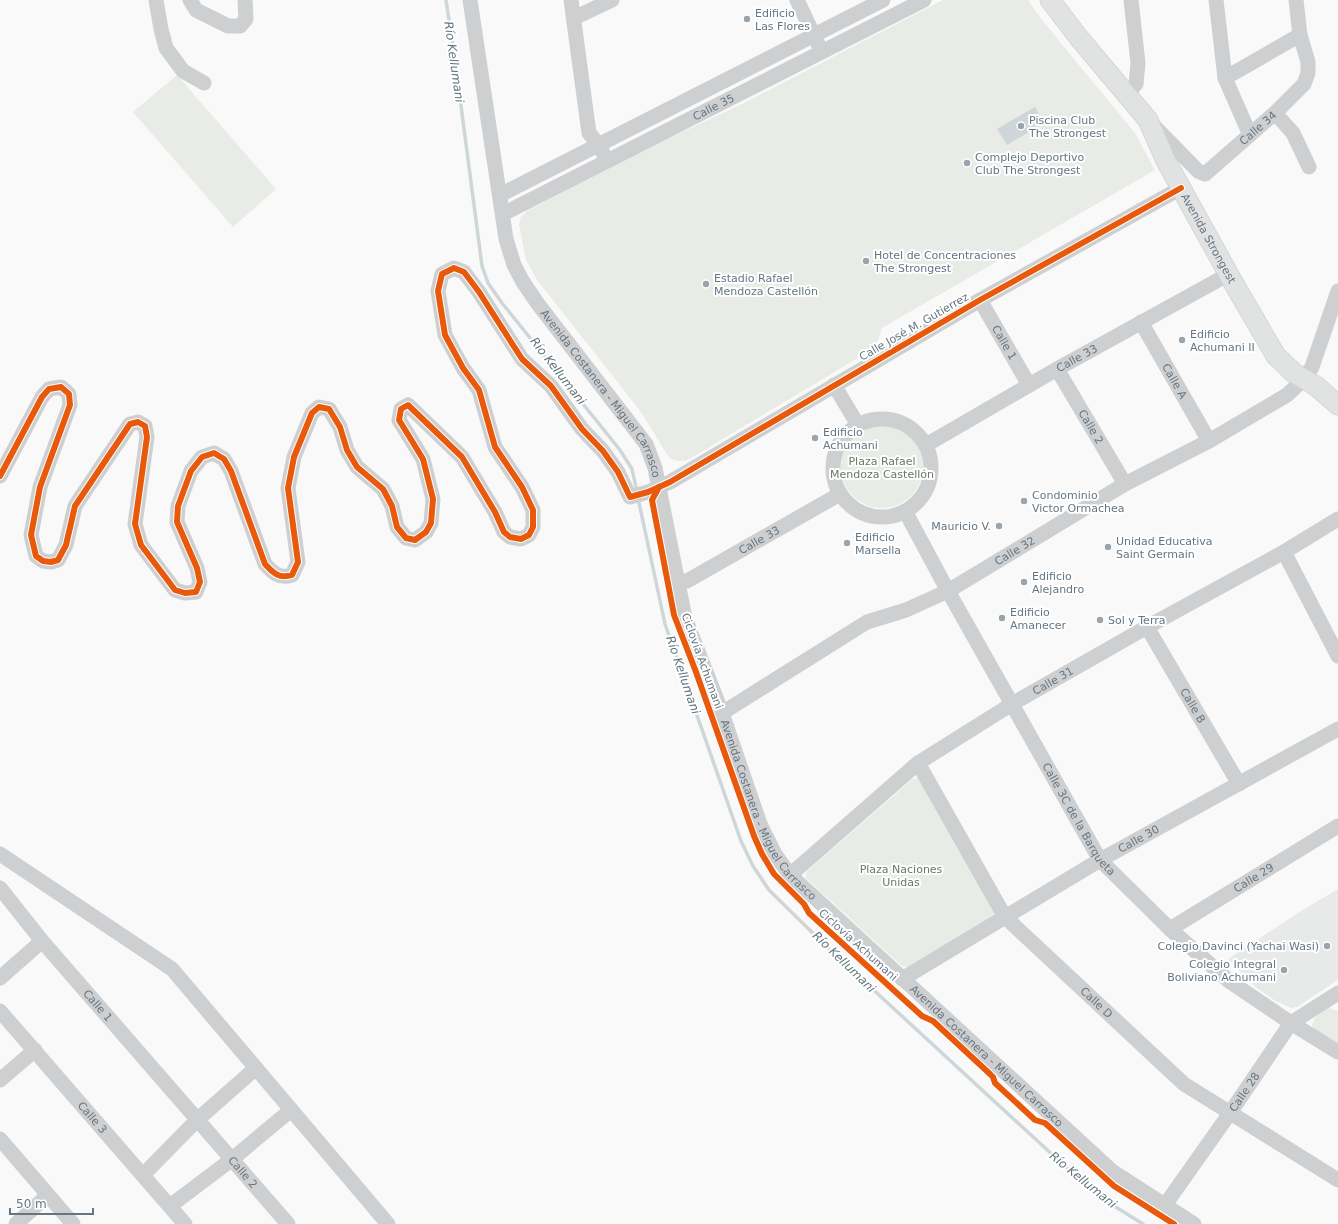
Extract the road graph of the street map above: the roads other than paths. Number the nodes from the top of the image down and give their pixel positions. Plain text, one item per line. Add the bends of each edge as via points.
1 (156, 0) edge
2 (190, 0) edge
3 (244, 0) edge
4 (470, 0) edge
5 (571, 0) edge
6 (612, 0) edge
7 (797, 0) edge
8 (882, 0) edge
9 (1050, 0) edge
10 (1131, 0) edge
11 (1216, 0) edge
12 (1296, 0) edge
13 (918, 1) edge
14 (574, 18) junction
15 (814, 35) junction
16 (1300, 35) junction
17 (822, 51) junction
18 (739, 73) junction
19 (1225, 78) junction
20 (204, 83) dead end
21 (748, 90) junction
22 (1126, 94) junction
23 (686, 101) junction
24 (1275, 113) junction
25 (693, 117) junction
26 (1148, 120) junction
27 (1250, 135) junction
28 (599, 145) junction
29 (607, 162) junction
30 (1309, 167) dead end
31 (1181, 188) junction
32 (500, 195) junction
33 (503, 214) junction
34 (1229, 274) junction
35 (1337, 296) edge
36 (980, 300) junction
37 (1141, 322) junction
38 (1057, 369) junction
39 (1304, 379) junction
40 (834, 385) junction
41 (1029, 385) junction
42 (1338, 405) edge
43 (858, 425) junction
44 (1209, 441) junction
45 (926, 445) junction
46 (0, 476) edge
47 (1125, 484) junction
48 (654, 489) junction
49 (840, 494) junction
50 (905, 511) junction
51 (1338, 519) edge
52 (1284, 552) junction
53 (677, 582) junction
54 (948, 591) junction
55 (1147, 627) junction
56 (1338, 656) edge
57 (1012, 704) junction
58 (722, 713) junction
59 (1338, 728) edge
60 (918, 763) junction
61 (1238, 784) junction
62 (1338, 826) edge
63 (0, 854) edge
64 (1100, 860) junction
65 (790, 875) junction
66 (0, 888) edge
67 (1005, 917) junction
68 (1170, 929) junction
69 (42, 941) junction
70 (0, 978) edge
71 (902, 979) junction
72 (1338, 993) edge
73 (0, 1011) edge
74 (1291, 1023) junction
75 (35, 1050) junction
76 (1338, 1052) edge
77 (256, 1068) junction
78 (0, 1080) edge
79 (291, 1110) junction
80 (1230, 1114) junction
81 (197, 1120) junction
82 (0, 1139) edge
83 (231, 1160) junction
84 (143, 1175) junction
85 (1338, 1180) edge
86 (48, 1195) junction
87 (1165, 1205) junction
88 (170, 1206) junction
89 (16, 1224) edge
90 (73, 1224) edge
91 (185, 1224) edge
92 (288, 1224) edge
93 (388, 1224) edge
94 (1194, 1224) edge

1 - 20 street via 166,48 183,71
2 - 3 street via 196,10 228,26 240,26 246,19
4 - 32 street, Avenida Costanera - Miguel Carrasco
5 - 14 street
6 - 14 street
7 - 15 street
8 - 15 street, Calle 35
9 - 22 main road, Avenida Strongest
10 - 22 street via 1138,63 1136,84
11 - 19 street
12 - 16 street, Calle 34
13 - 17 street, Calle 35
14 - 28 street via 589,133
15 - 17 street
15 - 18 street, Calle 35
16 - 19 street
16 - 24 street, Calle 34 via 1308,62 1308,74 1304,84
17 - 21 street, Calle 35
18 - 21 street
18 - 23 street, Calle 35
19 - 27 street
21 - 25 street, Calle 35
22 - 26 main road, Avenida Strongest
23 - 25 street
23 - 28 street, Calle 35
24 - 27 street, Calle 34
24 - 30 street via 1293,133
25 - 29 street, Calle 35
26 - 27 street, Calle 34 via 1198,172 1205,174
26 - 31 main road, Avenida Strongest
28 - 29 street
28 - 32 street, Calle 35
29 - 33 street, Calle 35
31 - 34 main road, Avenida Strongest
31 - 36 street, Calle José M. Gutierrez
32 - 33 street, Avenida Costanera - Miguel Carrasco
33 - 48 street, Avenida Costanera - Miguel Carrasco via 506,239 514,265 523,282 646,444 655,468
34 - 37 street, Calle 33
34 - 39 main road, Avenida Strongest via 1276,356
35 - 39 street, Calle 32 via 1312,367
36 - 40 street, Calle José M. Gutierrez
36 - 41 street, Calle 1
37 - 38 street, Calle 33
37 - 44 street, Calle A
38 - 41 street, Calle 33
38 - 47 street, Calle 2
39 - 42 main road, Avenida Strongest
39 - 44 street, Calle 32 via 1287,394
40 - 43 street
40 - 48 street, Calle José M. Gutierrez
41 - 45 street, Calle 33
43 - 45 street via 873,420 889,419 904,423 917,432
43 - 49 street via 842,441 834,461 834,475
44 - 47 street, Calle 32
45 - 50 street via 931,460 931,475 926,490 917,502
46 - 48 street, Calle José M. Gutierrez via 42,397 49,389 61,387 69,394 70,405 40,487 31,535 36,556 43,561 58,560 66,545 75,506 130,424 138,422 145,426 147,437 135,524 141,545 175,590 185,593 196,592 200,582 197,568 177,522 178,506 191,471 202,457 214,453 224,459 231,471 265,564 273,573 285,578 292,575 298,562 288,488 294,457 312,412 319,407 329,408 357,467 382,489 392,506 397,527 406,538 415,540 426,532 430,523 433,499 423,459 399,420 401,409 408,405 462,457 504,532 510,537 521,539 529,534 534,526 533,510 522,487 496,447 479,390 463,368 445,335 438,291 442,274 454,268 464,272 522,358 551,386 582,429 603,451 618,472 630,497
47 - 54 street, Calle 32
48 - 53 street, Avenida Costanera - Miguel Carrasco
49 - 50 street via 860,511 874,516 890,516
49 - 53 street, Calle 33 via 687,581
50 - 54 street, Calle 3C de la Barqueta
51 - 52 street, Calle 31
52 - 55 street, Calle 31
52 - 56 street
53 - 58 street, Avenida Costanera - Miguel Carrasco via 685,618
54 - 57 street, Calle 3C de la Barqueta
54 - 58 street, Calle 32 via 906,610 867,622
55 - 57 street, Calle 31
55 - 61 street, Calle B
57 - 60 street, Calle 31
57 - 64 street, Calle 3C de la Barqueta
58 - 65 street, Avenida Costanera - Miguel Carrasco via 760,824 774,854
59 - 61 street, Calle 30
60 - 65 street, Calle 31
60 - 67 street, Calle D
61 - 64 street, Calle 30
62 - 68 street, Calle 29
63 - 77 street via 172,969
64 - 67 street, Calle 30
64 - 68 street, Calle 3C de la Barqueta
65 - 71 street, Avenida Costanera - Miguel Carrasco
66 - 69 street, Calle 1
67 - 71 street, Calle 30
67 - 80 street, Calle D via 1184,1084
68 - 74 street, Calle 3C de la Barqueta via 1229,981
69 - 70 street
69 - 81 street, Calle 1
71 - 87 street, Avenida Costanera - Miguel Carrasco via 1112,1171
72 - 74 street, Calle 28
73 - 75 street, Calle 3
74 - 76 street, Calle 3C de la Barqueta
74 - 80 street, Calle 28
75 - 78 street
75 - 84 street, Calle 3
77 - 79 street
77 - 81 street
79 - 83 street
79 - 93 street
80 - 85 street, Calle D
80 - 87 street, Calle 28
81 - 83 street, Calle 2
81 - 84 street
82 - 86 street
83 - 88 street
83 - 92 street, Calle 2
84 - 88 street, Calle 3
86 - 89 street
86 - 90 street
87 - 94 street, Avenida Costanera - Miguel Carrasco
88 - 91 street, Calle 3

